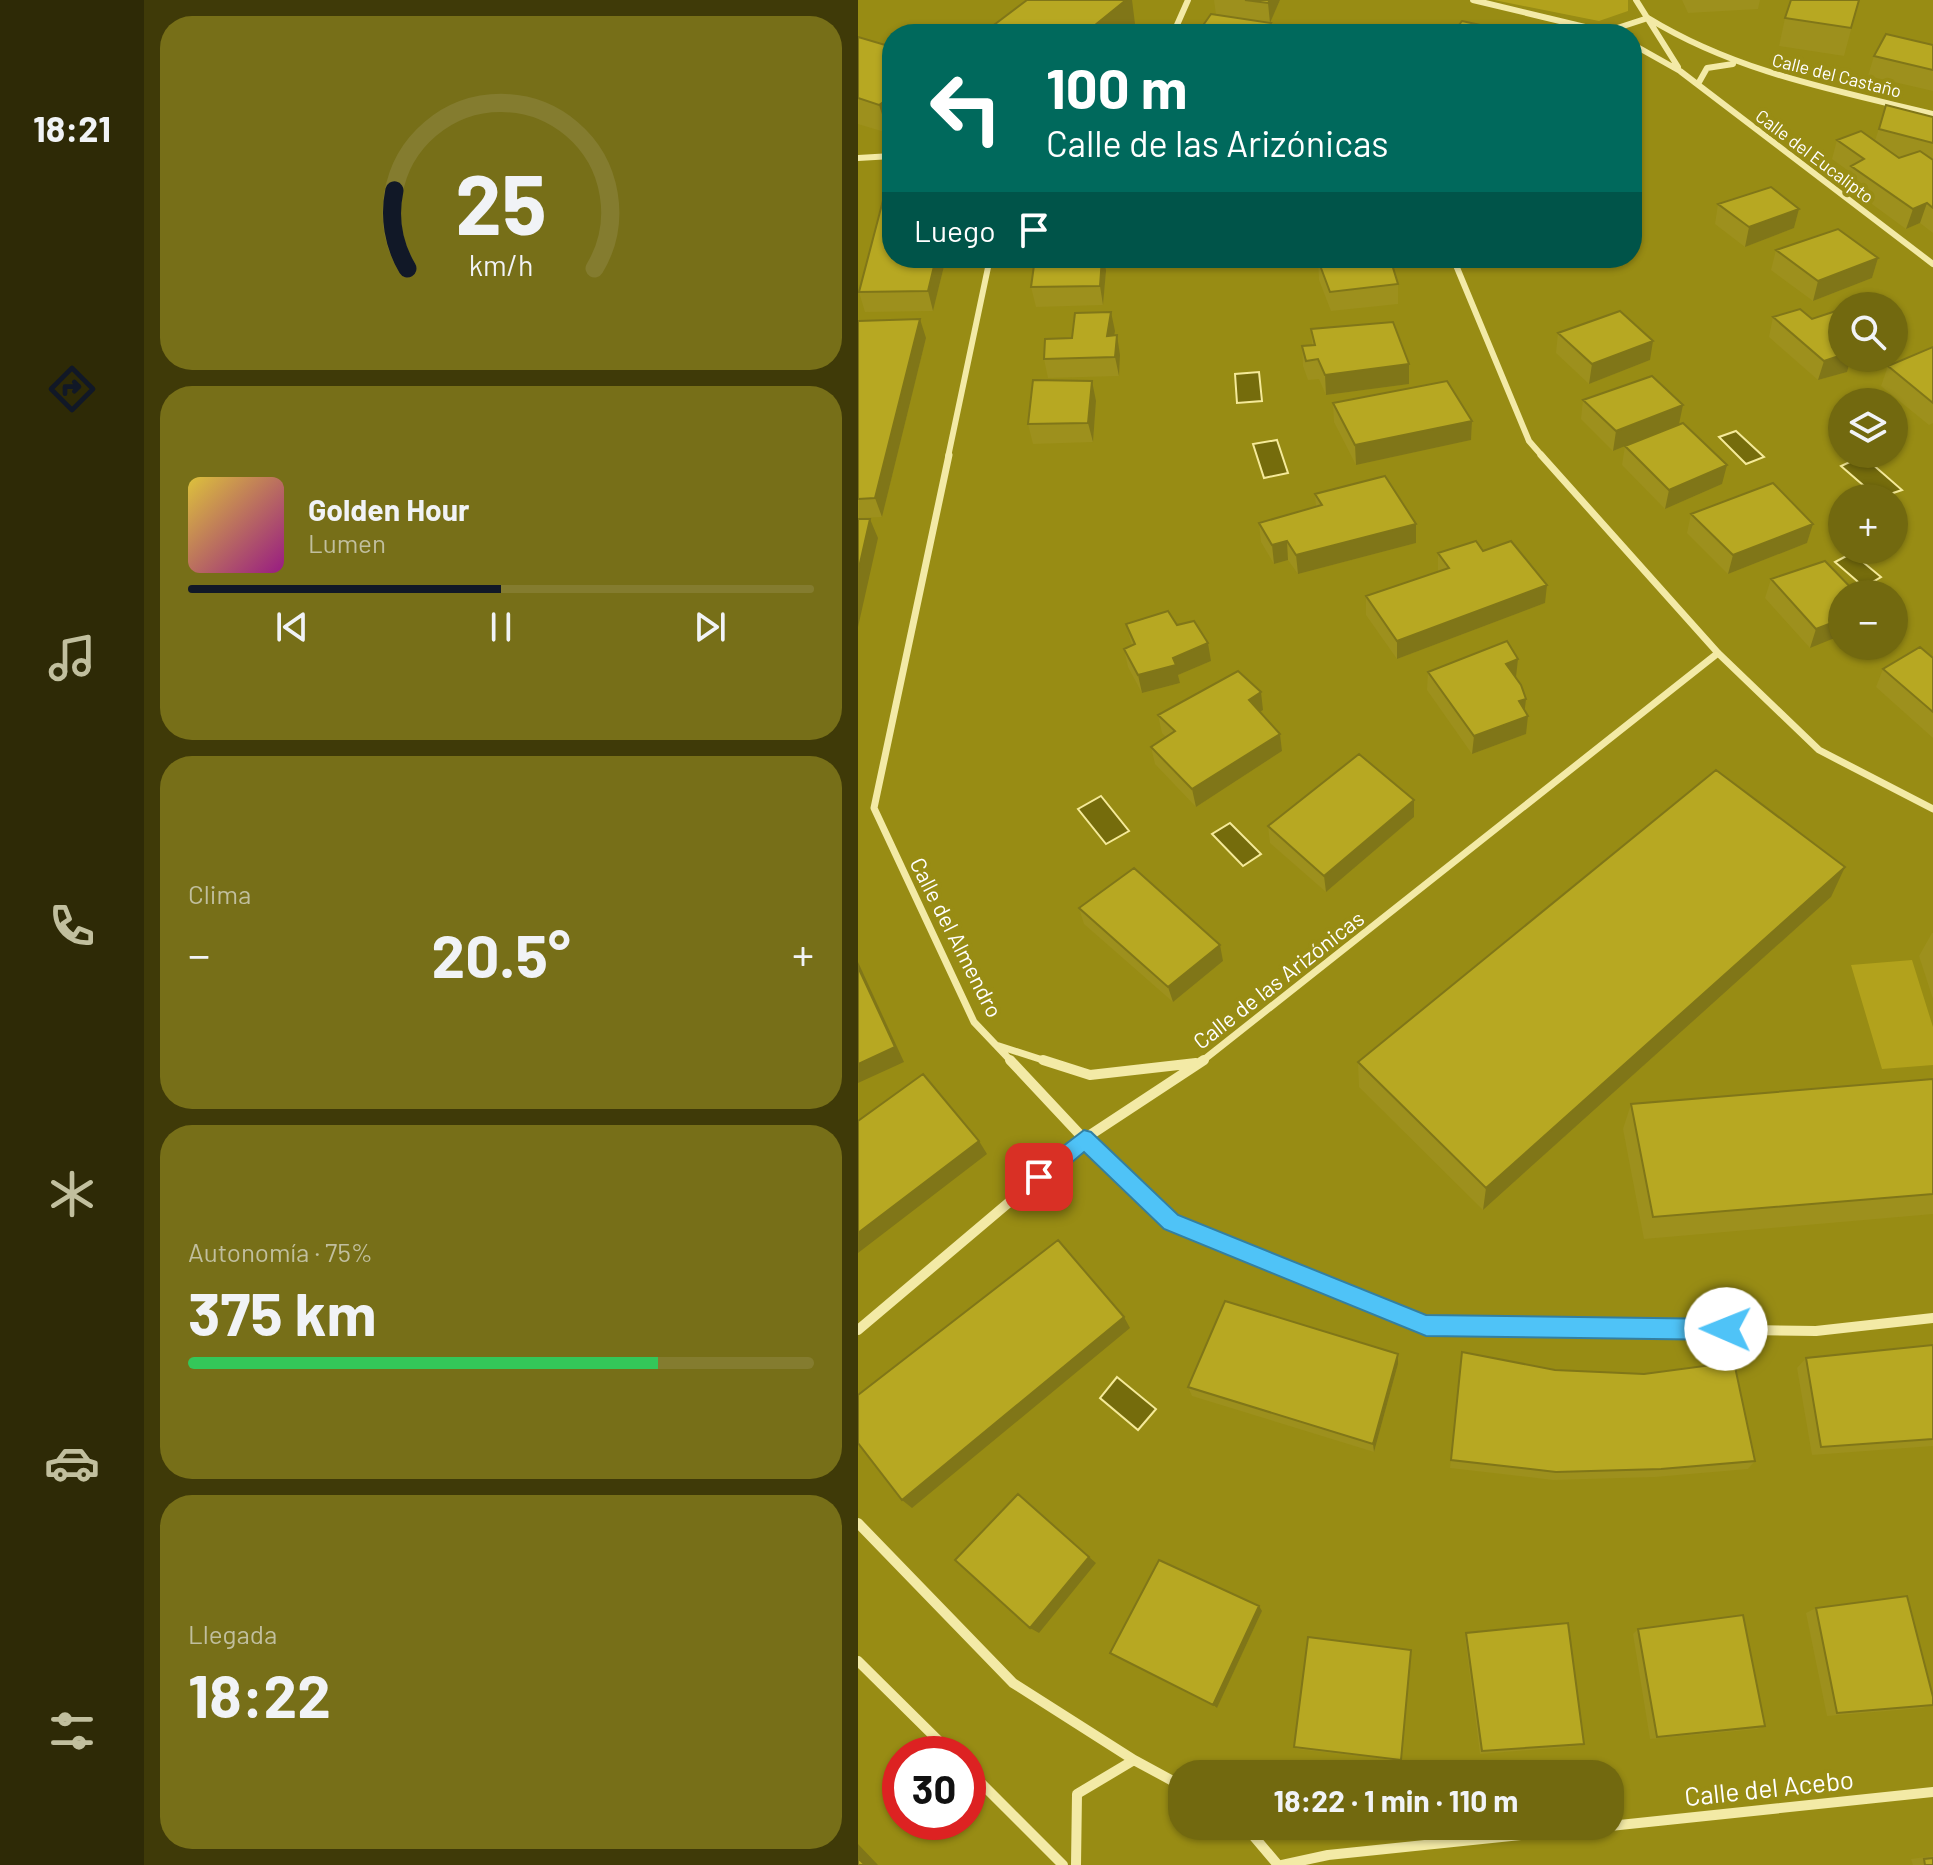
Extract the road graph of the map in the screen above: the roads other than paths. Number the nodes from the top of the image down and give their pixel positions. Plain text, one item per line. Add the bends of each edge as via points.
1 (1188, 0) edge
2 (1473, 0) edge
3 (1636, 0) edge
4 (1648, 18) junction
5 (1177, 24) edge
6 (1576, 24) edge
7 (1632, 24) edge
8 (1642, 50) edge
9 (1733, 63) junction
10 (1680, 71) junction
11 (1698, 84) junction
12 (1933, 114) edge
13 (882, 157) edge
14 (858, 158) edge
15 (1933, 264) edge
16 (988, 268) edge
17 (1457, 268) edge
18 (1718, 653) junction
19 (1933, 809) edge
20 (995, 1045) junction
21 (1201, 1062) junction
22 (1084, 1139) junction
23 (1933, 1318) edge
24 (858, 1330) edge
25 (858, 1523) edge
26 (858, 1661) edge
27 (934, 1736) edge
28 (1134, 1760) junction
29 (1168, 1778) edge
30 (986, 1788) edge
31 (1933, 1792) edge
32 (1624, 1824) edge
33 (1258, 1840) edge
34 (1473, 1840) edge
35 (1063, 1865) edge
36 (1076, 1865) edge
37 (1280, 1865) edge

1 - 5 street
2 - 6 street
3 - 4 street
4 - 7 street
4 - 9 street, Calle del Castaño via 1680,41
4 - 10 street
8 - 10 street
9 - 11 street via 1707,68
9 - 12 street, Calle del Castaño
10 - 11 street, Calle del Eucalipto
11 - 15 street, Calle del Eucalipto
13 - 14 street
16 - 20 street, Calle del Almendro via 874,808 974,1022
17 - 18 street via 1529,441
18 - 19 street via 1819,750
18 - 21 street, Calle de las Arizónicas
20 - 21 street via 1090,1075
20 - 22 street, Calle del Almendro
21 - 22 street, Calle de las Arizónicas
22 - 23 street, Calle del Almendro via 1171,1222 1426,1325 1816,1331
22 - 24 street, Calle de las Arizónicas
25 - 28 street via 1013,1683
26 - 27 street
28 - 29 street
28 - 36 street via 1077,1794
30 - 35 street
31 - 32 street, Calle del Acebo
33 - 37 street
34 - 37 street, Calle del Acebo

